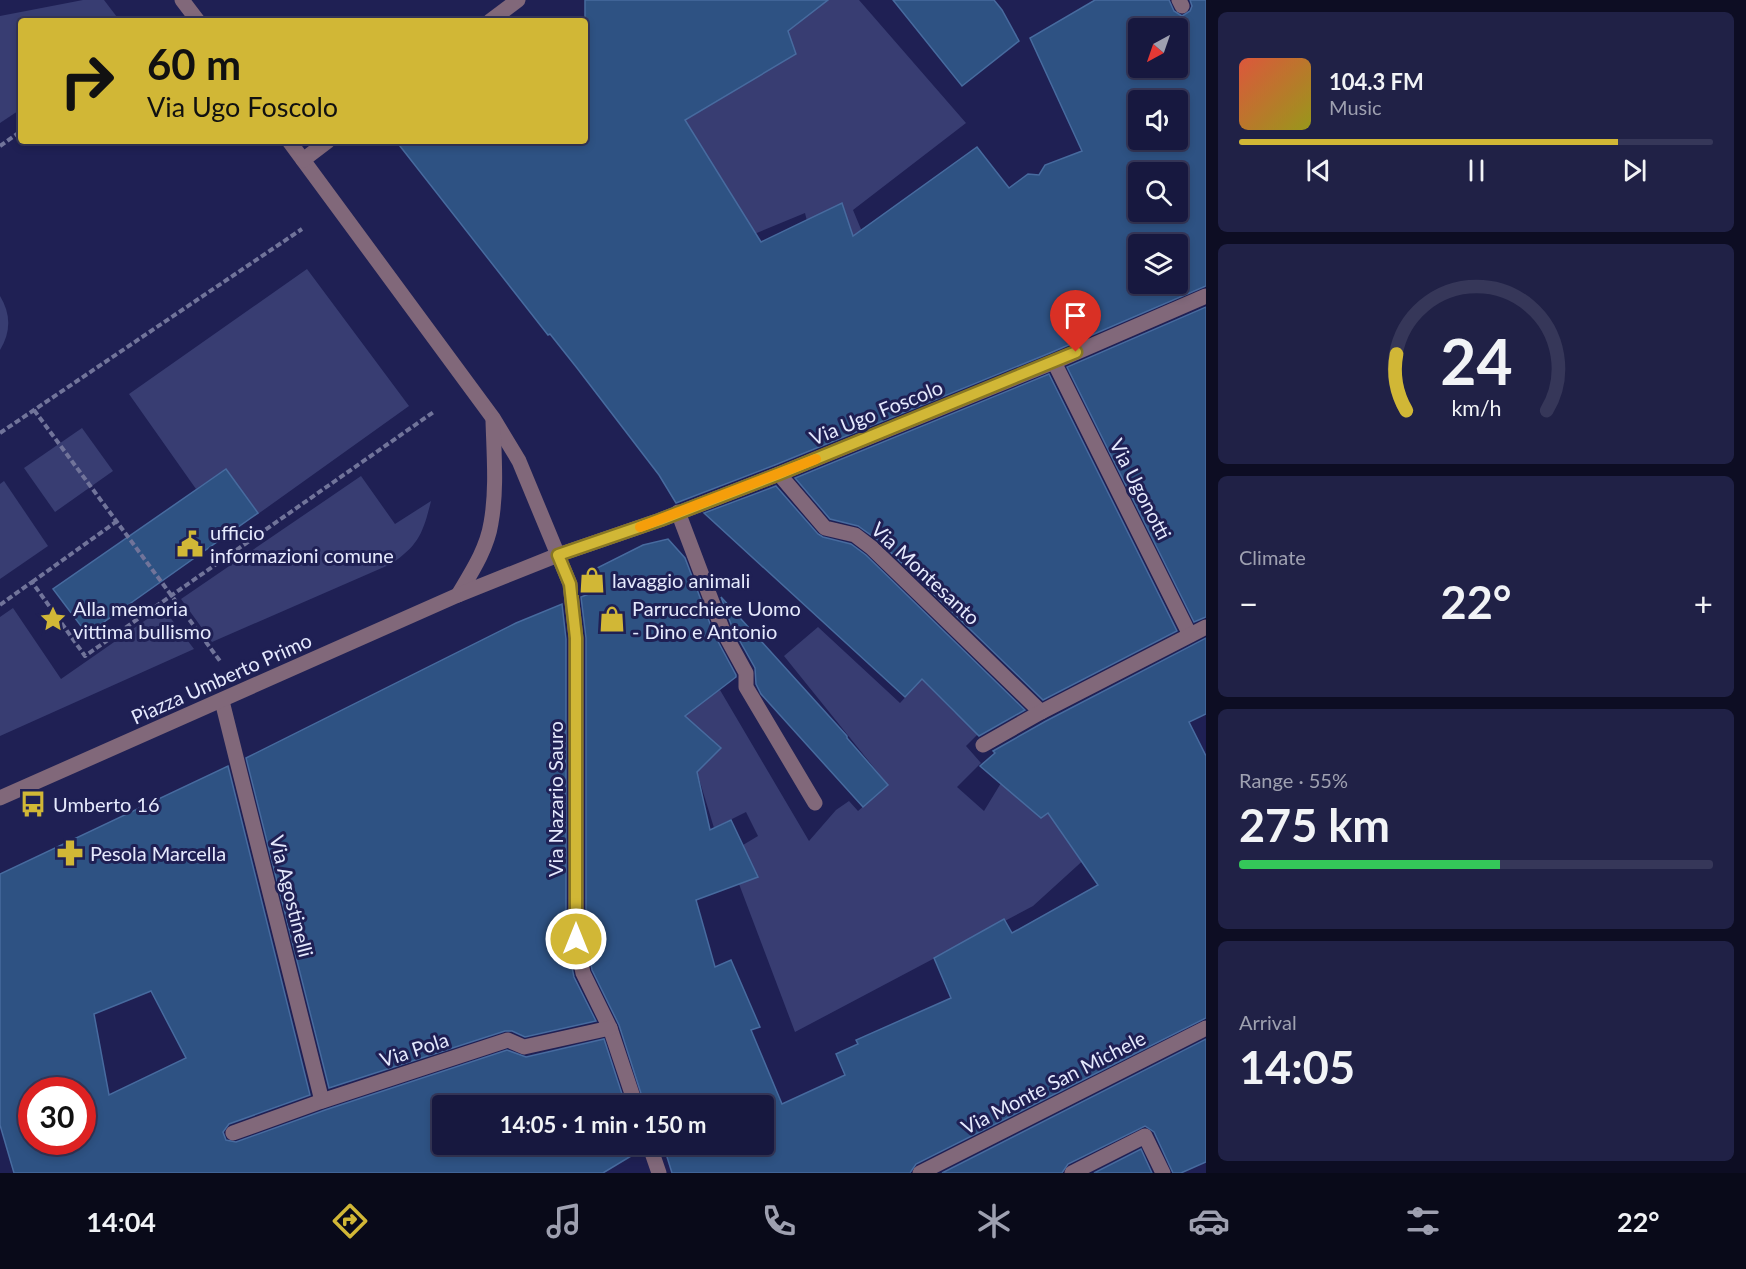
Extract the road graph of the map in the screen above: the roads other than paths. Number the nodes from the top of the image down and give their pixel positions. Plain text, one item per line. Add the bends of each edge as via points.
1 (182, 0) edge
2 (518, 0) edge
3 (196, 18) edge
4 (494, 18) edge
5 (291, 144) edge
6 (323, 144) edge
7 (303, 160) junction
8 (1206, 296) edge
9 (1054, 362) junction
10 (493, 418) junction
11 (779, 474) junction
12 (678, 512) junction
13 (558, 555) junction
14 (459, 595) junction
15 (1206, 627) edge
16 (1190, 635) junction
17 (222, 701) junction
18 (1041, 712) junction
19 (983, 745) dead end
20 (0, 798) edge
21 (815, 803) dead end
22 (610, 1028) junction
23 (1206, 1028) edge
24 (632, 1095) edge
25 (322, 1101) junction
26 (233, 1133) dead end
27 (653, 1155) edge
28 (659, 1173) edge
29 (920, 1173) edge
30 (1072, 1173) edge
31 (1163, 1173) edge

1 - 3 street
2 - 4 street
5 - 7 street
6 - 7 street
7 - 10 street
8 - 9 street, Via Ugo Foscolo
9 - 11 street, Via Ugo Foscolo
9 - 16 street, Via Ugonotti
10 - 13 street via 519,461
10 - 14 street via 495,476 491,525 477,563
11 - 12 street, Via Ugo Foscolo
11 - 18 street, Via Montesanto via 825,528 855,536 872,548
12 - 13 street, Via Ugo Foscolo
12 - 21 street via 723,631 746,673 746,687
13 - 14 street, Piazza Umberto Primo
13 - 22 street, Via Nazario Sauro via 570,584 576,638 576,939 583,973
14 - 17 street, Piazza Umberto Primo
15 - 16 street
16 - 18 street
17 - 20 street, Piazza Umberto Primo
17 - 25 street, Via Agostinelli
18 - 19 street
22 - 24 street, Via Nazario Sauro
22 - 25 street, Via Pola via 524,1047 508,1040
23 - 29 street, Via Monte San Michele
25 - 26 street, Via Pola
27 - 28 street
30 - 31 street via 1145,1137

